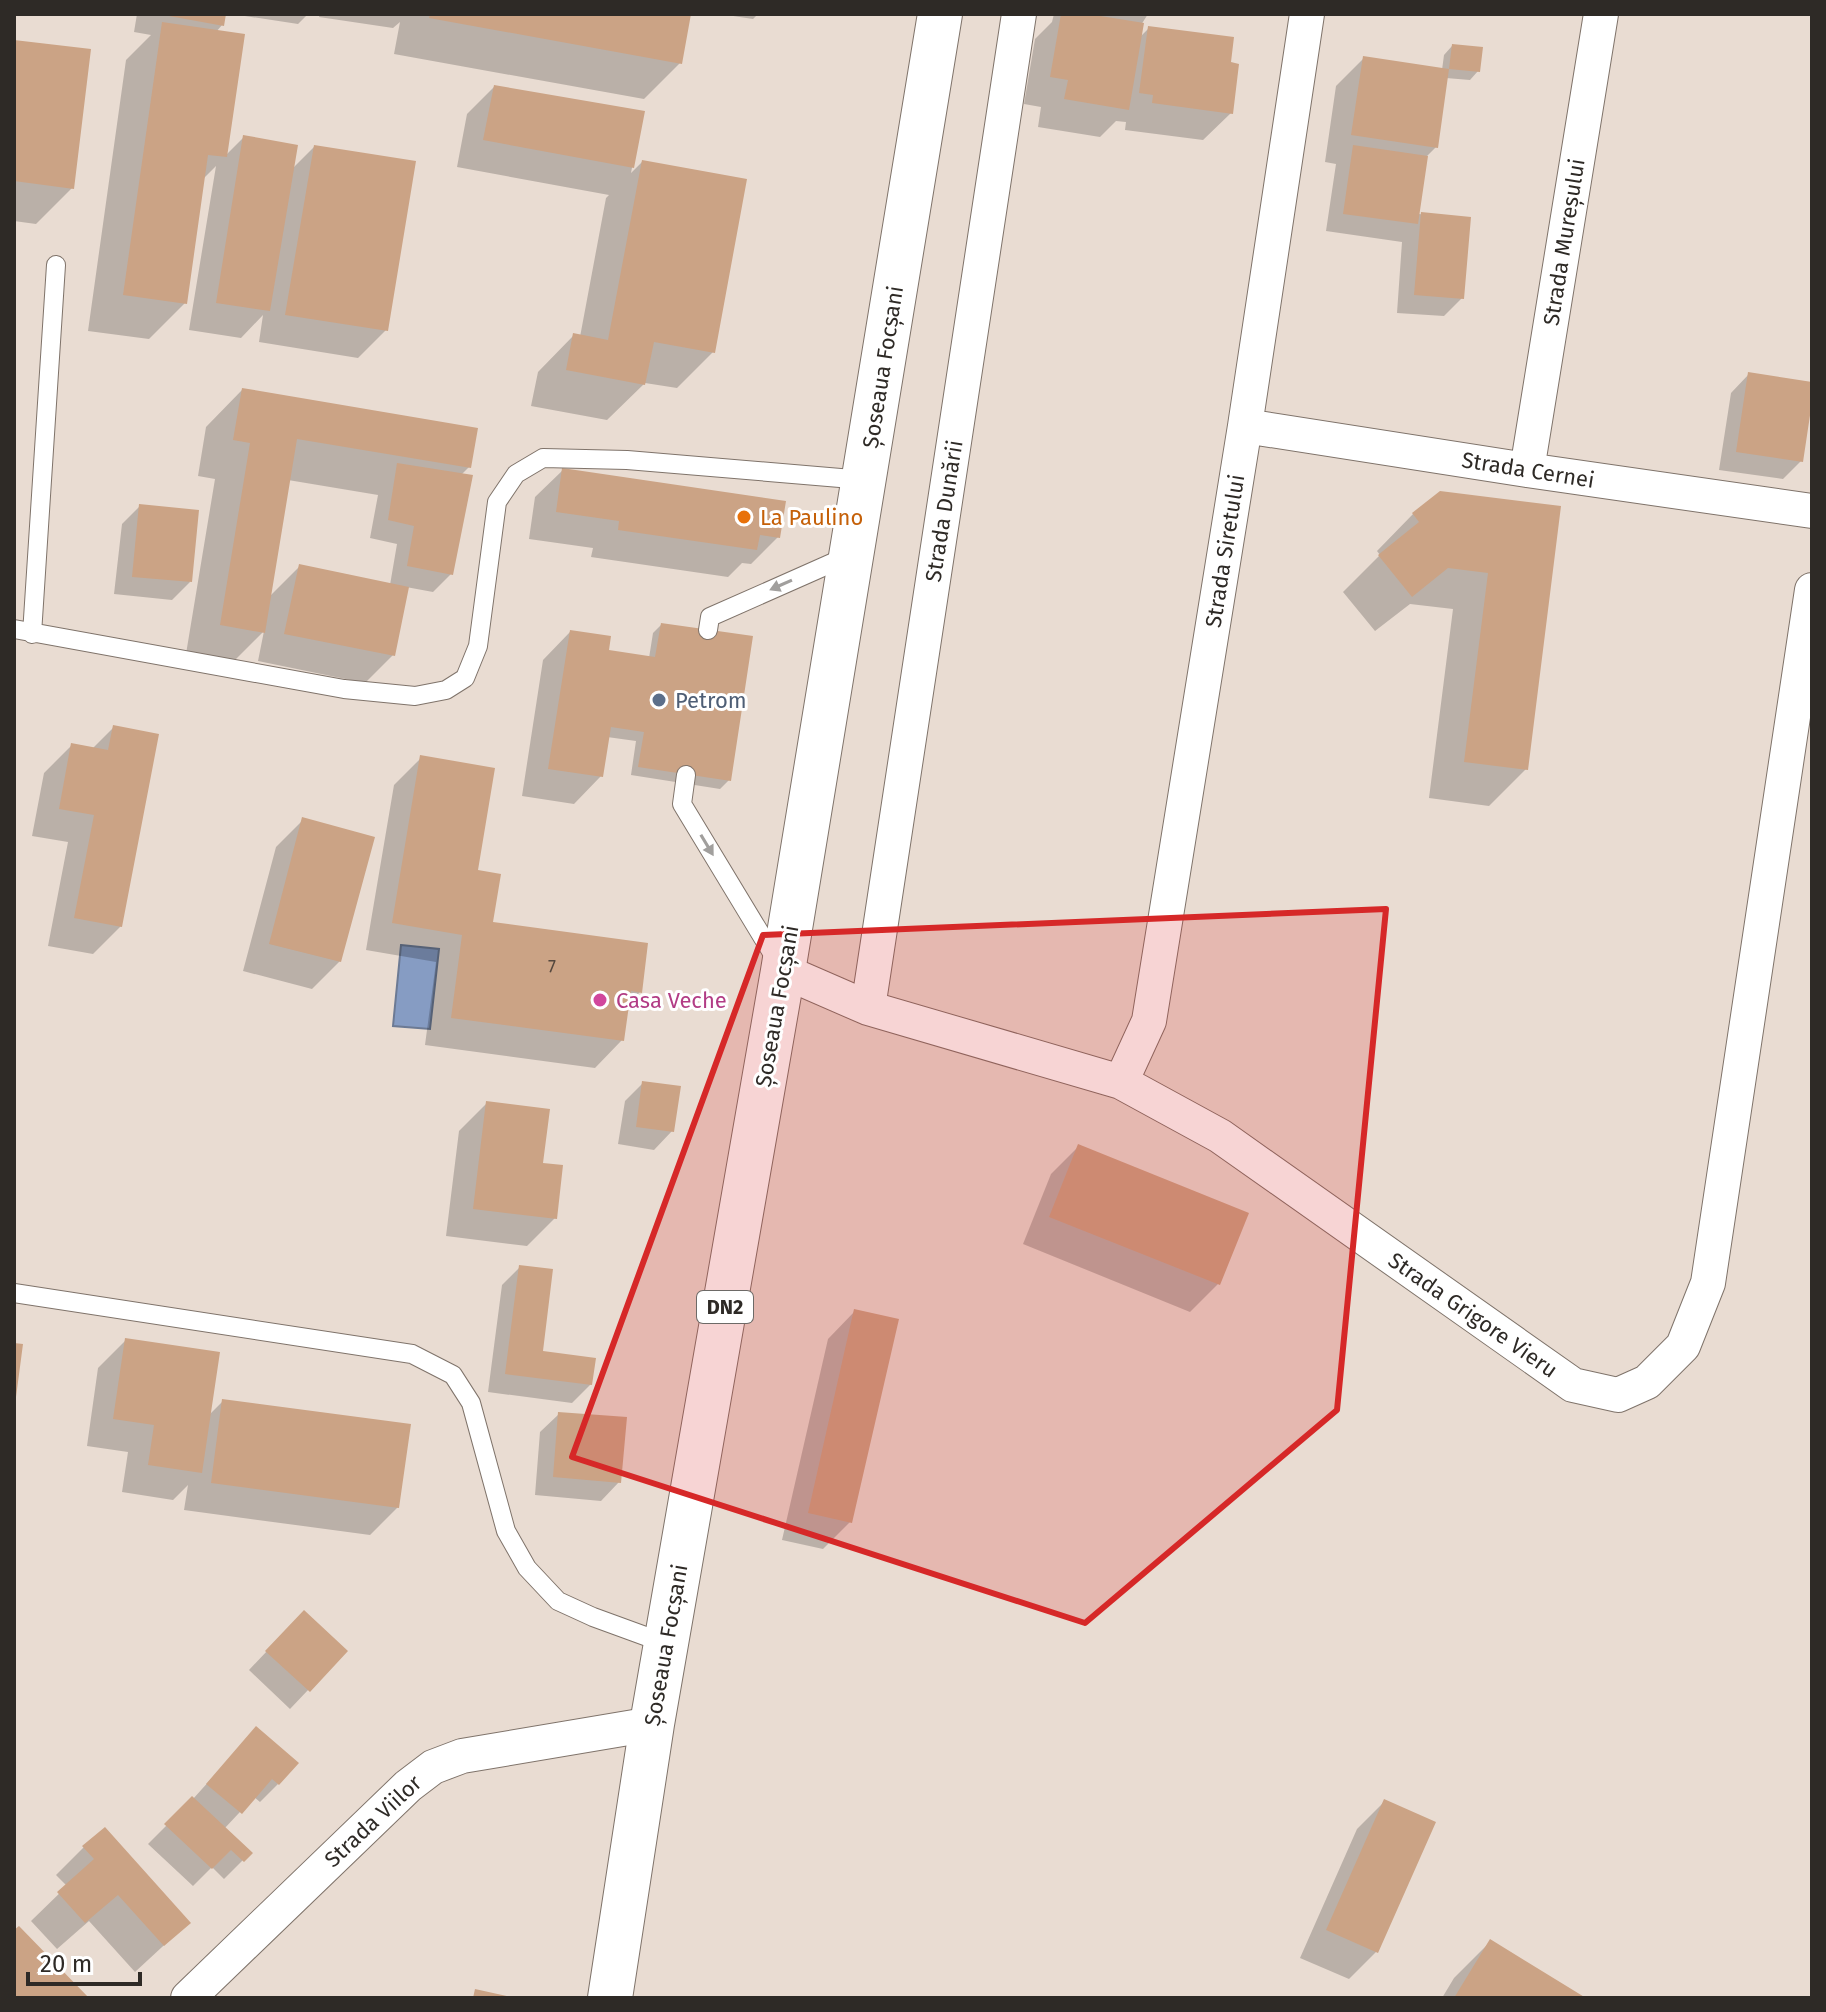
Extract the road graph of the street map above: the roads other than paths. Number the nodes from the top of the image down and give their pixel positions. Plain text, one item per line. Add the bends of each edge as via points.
1 (940, 14) edge
2 (1019, 14) edge
3 (1307, 14) edge
4 (1601, 14) edge
5 (56, 265) dead end
6 (1245, 426) junction
7 (1527, 470) junction
8 (864, 480) junction
9 (1812, 511) edge
10 (852, 554) junction
11 (1812, 590) edge
12 (708, 630) dead end
13 (23, 631) edge
14 (686, 775) dead end
15 (783, 971) junction
16 (868, 1008) junction
17 (1121, 1082) junction
18 (14, 1293) edge
19 (667, 1644) junction
20 (652, 1724) junction
21 (219, 1982) edge
22 (188, 1998) edge
23 (610, 1998) edge

1 - 8 main road, Șoseaua Focșani / DN2
2 - 16 street, Strada Dunării
3 - 6 street, Strada Siretului
4 - 7 street, Strada Mureșului
5 - 13 lane
6 - 7 street, Strada Cernei
6 - 17 street, Strada Siretului via 1149,1021
7 - 9 street, Strada Cernei
8 - 10 main road, Șoseaua Focșani / DN2
8 - 13 lane via 543,458 516,474 497,502 478,646 465,678 446,690 415,696 344,689
10 -> 12 lane via 710,617
10 - 15 main road, Șoseaua Focșani / DN2
11 - 17 street, Strada Grigore Vieru via 1708,1283 1683,1346 1647,1382 1618,1395 1573,1385 1220,1136
14 -> 15 lane via 682,804
15 - 16 street, Strada Grigore Vieru
15 - 19 main road, Șoseaua Focșani / DN2
16 - 17 street, Strada Grigore Vieru
18 - 19 lane via 412,1354 453,1375 471,1403 506,1531 527,1568 558,1601
19 - 20 main road, Șoseaua Focșani / DN2
20 - 21 street, Strada Viilor via 462,1756 433,1767 408,1786
20 - 23 main road, Șoseaua Focșani / DN2
21 - 22 street, Strada Viilor

